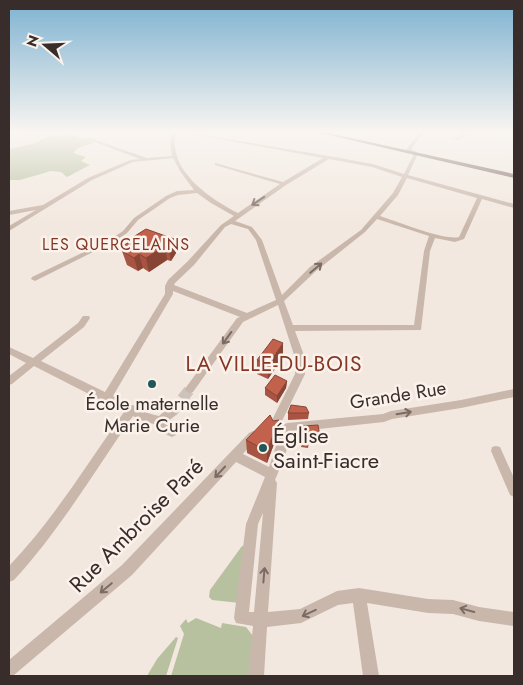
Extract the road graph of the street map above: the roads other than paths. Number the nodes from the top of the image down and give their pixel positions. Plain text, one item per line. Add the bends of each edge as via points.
1 (125, 164) edge
2 (178, 164) edge
3 (217, 164) dead end
4 (317, 164) edge
5 (363, 164) edge
6 (411, 164) edge
7 (459, 164) edge
8 (467, 164) edge
9 (514, 175) edge
10 (405, 176) junction
11 (284, 184) junction
12 (197, 191) junction
13 (480, 198) junction
14 (514, 206) edge
15 (45, 207) junction
16 (9, 213) edge
17 (236, 215) junction
18 (376, 217) junction
19 (229, 221) junction
20 (9, 230) edge
21 (433, 235) junction
22 (35, 279) dead end
23 (169, 286) junction
24 (282, 296) junction
25 (246, 316) junction
26 (86, 318) dead end
27 (289, 328) junction
28 (9, 350) edge
29 (32, 361) junction
30 (9, 381) edge
31 (190, 388) tunnel mouth
32 (514, 393) edge
33 (107, 398) junction
34 (132, 409) junction
35 (172, 412) tunnel mouth
36 (277, 420) junction
37 (161, 421) junction
38 (261, 426) joint
39 (287, 428) junction
40 (172, 432) dead end
41 (496, 451) dead end
42 (235, 456) junction
43 (272, 475) junction
44 (514, 491) edge
45 (9, 575) edge
46 (359, 595) junction
47 (260, 620) junction
48 (514, 620) edge
49 (9, 670) edge
50 (256, 676) edge
51 (371, 676) edge

1 - 15 street via 90,179
2 - 12 street
3 - 11 street
4 - 11 street
5 - 10 street
6 - 10 street
7 - 9 main road
8 - 9 main road
10 - 13 street
10 - 18 street via 396,194
11 -> 17 street
12 - 17 street
12 - 22 street via 168,197 113,240
13 - 14 street
13 - 21 street via 460,239
15 - 16 street
15 - 20 street
17 - 19 street
18 - 21 street
24 -> 18 street
19 - 23 street
19 - 24 street via 253,230
21 - 27 street via 427,251 418,328
23 - 25 street
23 - 33 street via 169,294
24 - 25 street
24 - 27 street
25 -> 31 street
26 - 29 street
27 - 36 street via 302,367
28 - 29 street
29 - 30 street
29 - 33 street
39 -> 32 street, Grande Rue via 384,418
33 - 34 street
34 - 37 street via 147,418
34 - 45 street via 49,530
35 - 37 street
36 - 38 street
36 - 39 street
37 - 40 street
38 - 42 street, Rue Ambroise Paré
39 - 43 street
41 - 44 street
42 - 43 street
42 -> 49 street, Rue Ambroise Paré via 127,570
47 -> 43 street
43 - 47 street via 252,524 241,618
46 -> 47 street via 337,598 301,616
48 -> 46 street via 453,607
46 - 51 street
47 - 50 street

